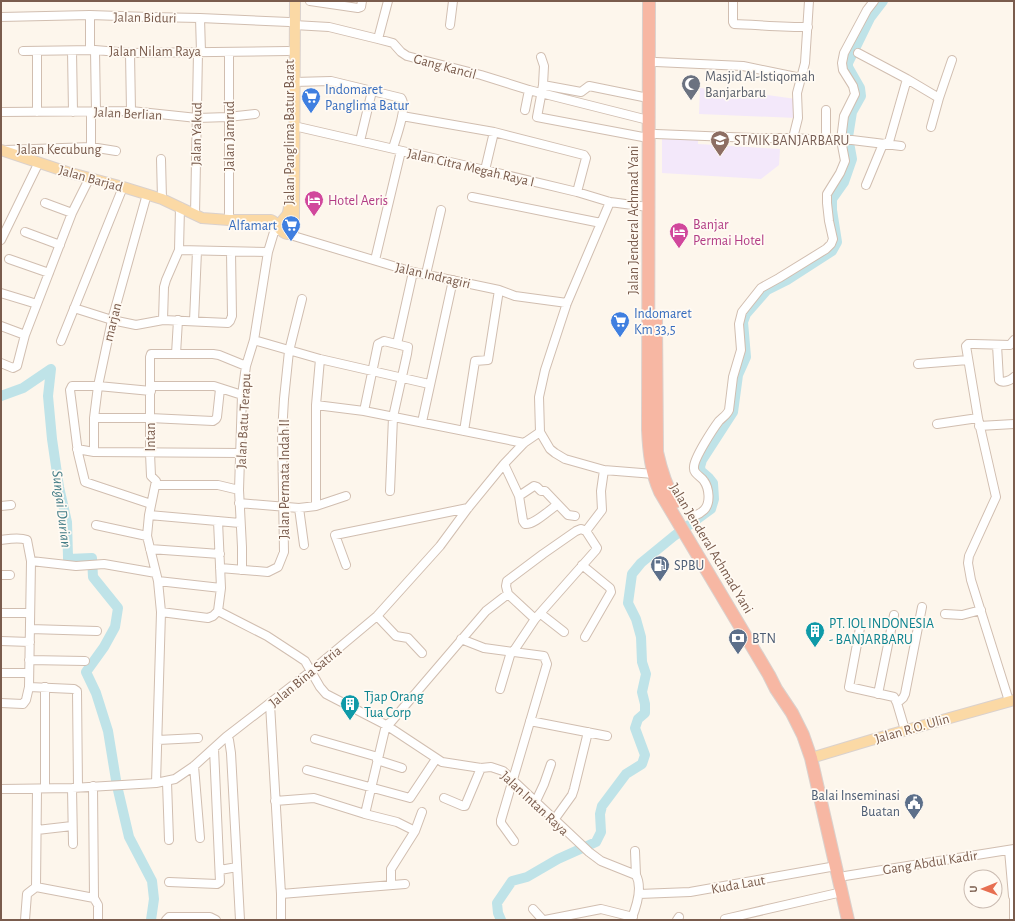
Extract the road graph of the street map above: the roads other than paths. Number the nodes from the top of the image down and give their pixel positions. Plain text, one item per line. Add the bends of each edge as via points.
1 (289, 1) edge
2 (294, 1) edge
3 (310, 1) edge
4 (362, 1) edge
5 (388, 1) edge
6 (453, 1) edge
7 (649, 1) edge
8 (657, 1) edge
9 (733, 1) edge
10 (809, 1) edge
11 (874, 1) edge
12 (90, 15) junction
13 (1, 16) edge
14 (200, 18) junction
15 (292, 24) junction
16 (450, 25) dead end
17 (808, 27) junction
18 (378, 39) junction
19 (93, 50) junction
20 (23, 51) dead end
21 (37, 51) junction
22 (72, 51) junction
23 (288, 51) junction
24 (199, 52) junction
25 (229, 52) junction
26 (130, 53) junction
27 (858, 53) dead end
28 (541, 57) dead end
29 (952, 60) dead end
30 (656, 62) junction
31 (801, 78) junction
32 (907, 79) junction
33 (294, 82) junction
34 (542, 89) junction
35 (529, 90) junction
36 (372, 91) junction
37 (648, 98) junction
38 (939, 98) junction
39 (525, 110) dead end
40 (826, 110) dead end
41 (131, 111) junction
42 (1, 112) edge
43 (37, 112) junction
44 (73, 112) junction
45 (94, 112) junction
46 (255, 114) dead end
47 (402, 116) junction
48 (228, 117) junction
49 (197, 118) junction
50 (648, 120) junction
51 (294, 126) junction
52 (931, 127) dead end
53 (494, 132) junction
54 (652, 136) junction
55 (792, 138) junction
56 (826, 140) junction
57 (841, 140) junction
58 (360, 141) junction
59 (883, 144) junction
60 (901, 146) dead end
61 (91, 147) junction
62 (393, 148) junction
63 (1, 150) edge
64 (401, 150) junction
65 (116, 151) dead end
66 (161, 159) dead end
67 (39, 162) junction
68 (486, 170) junction
69 (89, 179) junction
70 (866, 185) dead end
71 (123, 187) junction
72 (577, 192) junction
73 (147, 194) junction
74 (472, 197) dead end
75 (162, 199) junction
76 (610, 202) junction
77 (45, 203) dead end
78 (180, 207) junction
79 (648, 207) junction
80 (441, 210) dead end
81 (72, 213) junction
82 (195, 215) junction
83 (228, 220) junction
84 (601, 223) junction
85 (294, 225) junction
86 (282, 230) junction
87 (25, 232) dead end
88 (302, 238) junction
89 (1, 240) edge
90 (60, 244) junction
91 (179, 250) junction
92 (197, 251) junction
93 (231, 252) junction
94 (268, 252) junction
95 (9, 259) dead end
96 (376, 260) junction
97 (49, 272) junction
98 (413, 272) junction
99 (426, 274) junction
100 (453, 280) junction
101 (652, 289) junction
102 (499, 290) junction
103 (1, 293) edge
104 (302, 300) dead end
105 (567, 303) junction
106 (37, 304) junction
107 (74, 308) junction
108 (112, 320) junction
109 (162, 320) junction
110 (178, 320) junction
111 (194, 321) junction
112 (1, 326) edge
113 (25, 335) junction
114 (254, 340) junction
115 (61, 341) dead end
116 (1013, 343) edge
117 (396, 344) junction
118 (997, 345) junction
119 (652, 348) junction
120 (289, 351) junction
121 (176, 354) junction
122 (320, 359) junction
123 (968, 360) junction
124 (1, 363) edge
125 (918, 364) dead end
126 (246, 366) junction
127 (372, 371) junction
128 (1014, 377) edge
129 (402, 378) junction
130 (430, 384) junction
131 (98, 386) junction
132 (151, 389) junction
133 (220, 389) junction
134 (242, 395) junction
135 (316, 405) junction
136 (364, 411) junction
137 (393, 417) junction
138 (94, 418) junction
139 (150, 418) junction
140 (422, 422) junction
141 (978, 422) junction
142 (937, 424) dead end
143 (1014, 424) edge
144 (464, 431) junction
145 (540, 432) junction
146 (524, 443) junction
147 (77, 449) junction
148 (94, 452) junction
149 (150, 453) junction
150 (241, 453) junction
151 (504, 464) junction
152 (604, 470) junction
153 (654, 474) junction
154 (156, 485) junction
155 (239, 490) junction
156 (390, 491) dead end
157 (346, 496) dead end
158 (519, 496) junction
159 (239, 503) junction
160 (151, 504) junction
161 (11, 505) dead end
162 (557, 505) junction
163 (1, 506) edge
164 (316, 506) junction
165 (283, 507) junction
166 (299, 508) junction
167 (468, 508) junction
168 (149, 515) junction
169 (575, 516) dead end
170 (685, 517) junction
171 (218, 522) junction
172 (240, 523) junction
173 (96, 525) dead end
174 (586, 532) junction
175 (147, 536) junction
176 (1, 540) edge
177 (304, 544) dead end
178 (150, 549) junction
179 (220, 554) junction
180 (31, 562) junction
181 (346, 565) dead end
182 (582, 565) junction
183 (220, 568) junction
184 (241, 570) junction
185 (1, 575) edge
186 (10, 575) dead end
187 (157, 577) junction
188 (220, 588) junction
189 (508, 594) junction
190 (922, 607) dead end
191 (981, 610) junction
192 (218, 611) junction
193 (161, 612) junction
194 (1, 613) edge
195 (30, 613) junction
196 (945, 614) dead end
197 (894, 615) dead end
198 (376, 616) junction
199 (538, 616) junction
200 (860, 628) dead end
201 (30, 629) junction
202 (97, 631) dead end
203 (564, 632) dead end
204 (585, 637) dead end
205 (461, 640) junction
206 (1, 641) edge
207 (30, 642) junction
208 (512, 652) junction
209 (422, 653) dead end
210 (29, 660) junction
211 (85, 661) dead end
212 (1, 672) edge
213 (310, 672) junction
214 (29, 674) junction
215 (28, 687) junction
216 (45, 687) junction
217 (500, 689) dead end
218 (878, 694) junction
219 (1012, 702) edge
220 (1, 703) edge
221 (897, 703) junction
222 (270, 704) junction
223 (530, 721) junction
224 (386, 725) junction
225 (905, 730) junction
226 (588, 732) junction
227 (607, 736) dead end
228 (226, 737) junction
229 (198, 738) dead end
230 (315, 739) dead end
231 (158, 740) junction
232 (872, 742) junction
233 (214, 749) junction
234 (377, 759) junction
235 (436, 759) junction
236 (816, 760) junction
237 (551, 764) dead end
238 (194, 766) junction
239 (402, 768) dead end
240 (481, 768) junction
241 (307, 770) dead end
242 (512, 779) junction
243 (167, 782) junction
244 (156, 783) junction
245 (93, 786) junction
246 (75, 787) junction
247 (41, 788) junction
248 (370, 788) junction
249 (1, 789) edge
250 (444, 798) dead end
251 (275, 801) junction
252 (536, 801) junction
253 (422, 812) dead end
254 (364, 814) junction
255 (554, 820) junction
256 (72, 826) junction
257 (37, 830) junction
258 (415, 831) junction
259 (200, 838) dead end
260 (169, 840) dead end
261 (514, 841) dead end
262 (73, 844) dead end
263 (1011, 849) edge
264 (635, 851) dead end
265 (836, 866) junction
266 (237, 867) junction
267 (220, 870) junction
268 (636, 876) junction
269 (845, 876) junction
270 (170, 882) dead end
271 (405, 884) dead end
272 (391, 885) junction
273 (36, 887) junction
274 (842, 892) junction
275 (281, 894) junction
276 (639, 894) junction
277 (1014, 896) edge
278 (94, 898) junction
279 (533, 908) dead end
280 (632, 918) edge
281 (725, 919) dead end
282 (25, 920) edge
283 (98, 920) edge
284 (166, 920) edge
285 (216, 920) edge
286 (240, 920) edge
287 (281, 920) edge
288 (848, 920) edge
289 (856, 920) edge
290 (1014, 920) edge

1 - 15 main road, Jalan Panglima Batur Barat
2 - 15 main road, Jalan Panglima Batur Barat
3 - 4 street via 358,8 361,7
5 - 18 street
6 - 16 street
7 - 37 highway, Jalan Jenderal Achmad Yani
8 - 30 highway, Jalan Jenderal Achmad Yani
9 - 17 street via 734,24
10 - 17 street
11 - 57 street via 844,53 843,70 855,94 844,116
12 - 13 street, Jalan Biduri
12 - 14 street, Jalan Biduri
12 - 19 street
14 - 15 street, Jalan Biduri
14 - 24 street, Jalan Yakud
15 - 18 street, Gang Kancil via 329,27
15 - 23 main road, Jalan Panglima Batur Barat
15 - 33 main road, Jalan Panglima Batur Barat
17 - 31 street
18 - 35 street, Gang Kancil via 393,43 407,56
19 - 22 street, Jalan Nilam Raya
19 - 26 street, Jalan Nilam Raya
19 - 45 street
20 - 21 street, Jalan Nilam Raya
21 - 22 street, Jalan Nilam Raya
21 - 43 street
22 - 44 street
23 - 25 street, Jalan Nilam Raya
23 - 86 main road, Jalan Panglima Batur Barat via 289,212 280,223
24 - 25 street, Jalan Nilam Raya
24 - 26 street, Jalan Nilam Raya
24 - 49 street, Jalan Yakud
25 - 48 street, Jalan Jamrud
26 - 41 street
27 - 32 street
28 - 34 street via 544,66
29 - 38 street
30 - 31 street via 743,66
30 - 54 highway, Jalan Jenderal Achmad Yani
31 - 55 street via 798,118
32 - 38 street
32 - 59 street via 889,142
33 - 36 street via 331,81
33 - 51 main road, Jalan Panglima Batur Barat
34 - 35 street, Gang Kancil
34 - 37 street via 581,92 589,86
34 - 50 street
34 - 54 street via 537,117
35 - 39 street
36 - 47 street via 403,100
36 - 58 street
37 - 50 highway, Jalan Jenderal Achmad Yani
38 - 52 street
40 - 56 street
41 - 45 street, Jalan Berlian
41 - 49 street, Jalan Berlian
42 - 43 street, Jalan Berlian
43 - 44 street, Jalan Berlian
44 - 45 street, Jalan Berlian
45 - 61 street
46 - 48 street, Jalan Berlian
47 - 53 street
47 - 62 street
48 - 49 street, Jalan Berlian
48 - 83 street, Jalan Jamrud
49 - 82 street, Jalan Yakud
50 - 54 highway, Jalan Jenderal Achmad Yani
51 - 58 street, Jalan Citra Megah Raya I
51 - 85 main road, Jalan Panglima Batur Barat
53 - 68 street
53 - 72 street via 586,156
54 - 55 street
54 - 79 highway, Jalan Jenderal Achmad Yani
54 - 101 highway, Jalan Jenderal Achmad Yani
55 - 56 street
56 - 57 street
57 - 59 street
57 - 170 street via 845,161 827,194 833,238 831,244 761,288 742,312 739,324 741,350 733,377 730,410 699,452 693,468 707,488 705,510
58 - 62 street, Jalan Citra Megah Raya I
59 - 60 street
59 - 70 street
61 - 63 street, Jalan Kecubung
61 - 65 street, Jalan Kecubung
62 - 64 street, Jalan Citra Megah Raya I
63 - 67 main road, Jalan Barjad
64 - 68 street, Jalan Citra Megah Raya I
64 - 96 street
66 - 75 street
67 - 69 main road, Jalan Barjad
67 - 89 street
68 - 72 street, Jalan Citra Megah Raya I
69 - 71 main road, Jalan Barjad
69 - 81 street
71 - 73 main road, Jalan Barjad
71 - 107 street
72 - 76 street, Jalan Citra Megah Raya I
73 - 75 main road, Jalan Barjad
73 - 108 street, marjan
74 - 84 street
75 - 78 main road, Jalan Barjad
76 - 79 street, Jalan Citra Megah Raya I
76 - 84 street
77 - 81 street
78 - 82 main road, Jalan Barjad
78 - 91 street
79 - 101 highway, Jalan Jenderal Achmad Yani
80 - 99 street
81 - 90 street
82 - 83 main road, Jalan Barjad
83 - 86 main road, Jalan Barjad via 270,220
84 - 105 street
85 - 86 main road, Jalan Panglima Batur Barat via 291,231
85 - 88 street
86 - 88 street, Jalan Indragiri
86 - 94 street, Jalan Batu Terapu via 274,232
87 - 90 street
88 - 96 street, Jalan Indragiri
90 - 97 street
91 - 92 street
91 - 109 street via 164,287
92 - 93 street
92 - 111 street
93 - 94 street
93 - 111 street via 230,321
94 - 114 street, Jalan Batu Terapu
95 - 97 street
96 - 98 street, Jalan Indragiri
97 - 106 street
98 - 99 street, Jalan Indragiri
98 - 117 street
99 - 100 street, Jalan Indragiri
100 - 102 street, Jalan Indragiri
100 - 130 street
101 - 119 highway, Jalan Jenderal Achmad Yani
102 - 105 street, Jalan Indragiri via 515,296
102 - 144 street via 488,360 474,361
103 - 106 street
104 - 120 street, Jalan Permata Indah II
105 - 145 street via 540,390
106 - 113 street
107 - 108 street
107 - 115 street
108 - 109 street via 136,325
108 - 131 street, marjan
109 - 110 street
110 - 111 street
110 - 121 street
112 - 113 street
113 - 124 street via 17,366 13,368
114 - 120 street
114 - 126 street, Jalan Batu Terapu
116 - 118 street
117 - 127 street via 384,341 378,344
117 - 129 street via 408,347
118 - 123 street via 968,344
118 - 128 street via 998,380 1000,382
119 - 153 highway, Jalan Jenderal Achmad Yani via 648,430
119 - 170 highway, Jalan Jenderal Achmad Yani via 657,452 669,491
120 - 122 street
120 - 165 street, Jalan Permata Indah II via 283,413
121 - 126 street, Intan via 219,355
121 - 132 street, Intan via 152,354
122 - 127 street
122 - 135 street
123 - 125 street
123 - 141 street
126 - 134 street, Jalan Batu Terapu
127 - 129 street
127 - 136 street
129 - 130 street
129 - 137 street
130 - 140 street
131 - 132 street
131 - 138 street, marjan
131 - 147 street via 70,387
132 - 133 street via 214,386
132 - 139 street, Intan
133 - 134 street
133 - 139 street via 216,420
134 - 150 street, Jalan Batu Terapu
135 - 136 street
135 - 164 street
136 - 137 street
137 - 140 street
137 - 156 street
138 - 139 street
138 - 148 street, marjan
139 - 149 street, Intan
140 - 144 street
141 - 142 street
141 - 143 street
141 - 191 street via 996,497 968,560 971,580
144 - 146 street
145 - 146 street, Jalan Bina Satria
145 - 152 street via 554,454
146 - 151 street, Jalan Bina Satria
147 - 148 street
147 - 160 street via 85,482
148 - 149 street
149 - 150 street
149 - 154 street, Intan via 151,476
150 - 155 street, Jalan Batu Terapu
151 - 158 street
151 - 167 street, Jalan Bina Satria
152 - 153 street
152 - 174 street via 602,510
153 - 170 highway, Jalan Jenderal Achmad Yani via 660,492
154 - 155 street via 218,485
154 - 160 street
155 - 159 street, Jalan Batu Terapu
157 - 164 street
158 - 162 street via 534,486 545,491
158 - 162 street via 525,524 532,523
159 - 165 street
159 - 172 street, Jalan Batu Terapu
160 - 168 street
161 - 163 street
162 - 169 street
164 - 166 street
165 - 166 street
165 - 184 street, Jalan Permata Indah II via 284,552 278,567 268,572
166 - 177 street
167 - 181 street via 335,535
167 - 198 street, Jalan Bina Satria via 440,546
168 - 171 street
168 - 175 street
170 - 236 highway, Jalan Jenderal Achmad Yani via 689,531
171 - 172 street
171 - 179 street
172 - 184 street, Jalan Batu Terapu
173 - 175 street
174 - 182 street via 597,550
174 - 189 street via 581,529 576,531 507,581
175 - 178 street
176 - 180 street via 25,539
178 - 179 street
178 - 187 street
179 - 183 street
180 - 187 street via 76,566 99,564
180 - 195 street
182 - 199 street
182 - 204 street via 610,588 611,592
183 - 184 street
183 - 188 street
185 - 186 street
187 - 188 street
187 - 193 street
188 - 192 street
189 - 199 street
189 - 205 street via 486,611
190 - 221 street via 905,694
191 - 196 street via 962,615
191 - 219 street
192 - 193 street via 208,618
192 - 213 street, Jalan Intan Raya via 267,636 296,655 305,662
193 - 231 street
194 - 195 street
195 - 201 street
197 - 218 street
198 - 209 street via 396,636 408,638
198 - 213 street, Jalan Bina Satria
199 - 203 street
199 - 208 street
200 - 218 street via 849,687
201 - 202 street
201 - 207 street
205 - 208 street via 484,648
205 - 224 street
206 - 207 street
207 - 210 street
208 - 217 street
208 - 223 street via 544,656 546,660
210 - 211 street
210 - 214 street
212 - 214 street
213 - 222 street, Jalan Bina Satria
213 - 224 street, Jalan Intan Raya via 326,694
214 - 215 street
215 - 216 street
215 - 220 street via 23,704
216 - 246 street via 77,691
216 - 247 street
218 - 221 street via 894,697
219 - 225 main road, Jalan R.O. Ulin
219 - 232 main road, Jalan R.O. Ulin
221 - 225 street
222 - 228 street, Jalan Bina Satria
222 - 251 street
223 - 226 street
223 - 242 street
224 - 234 street
224 - 235 street, Jalan Intan Raya
225 - 232 main road, Jalan R.O. Ulin
226 - 227 street
226 - 255 street via 572,795
228 - 233 street, Jalan Bina Satria
228 - 266 street via 231,753
229 - 231 street
230 - 234 street
231 - 244 street
232 - 236 main road, Jalan R.O. Ulin
233 - 238 street, Jalan Bina Satria
233 - 267 street
234 - 239 street
234 - 248 street
235 - 240 street, Jalan Intan Raya via 448,764
235 - 248 street via 411,798
236 - 265 highway, Jalan Jenderal Achmad Yani
236 - 269 highway, Jalan Jenderal Achmad Yani
237 - 252 street
238 - 243 street, Jalan Bina Satria
238 - 259 street
240 - 242 street, Jalan Intan Raya via 499,769
240 - 250 street via 465,806
241 - 248 street
242 - 252 street, Jalan Intan Raya
242 - 261 street via 501,822
243 - 244 street, Jalan Bina Satria
243 - 260 street
244 - 245 street, Jalan Bina Satria
245 - 246 street, Jalan Bina Satria
245 - 278 street
246 - 247 street, Jalan Bina Satria
246 - 256 street
247 - 249 street, Jalan Bina Satria
247 - 257 street
248 - 254 street
251 - 254 street via 314,798
251 - 275 street
252 - 255 street, Jalan Intan Raya
253 - 258 street
254 - 258 street via 401,823
255 - 268 street, Jalan Intan Raya via 601,861
256 - 257 street
256 - 262 street
257 - 273 street
258 - 272 street via 390,869
263 - 269 street, Gang Abdul Kadir
263 - 277 street
264 - 268 street
265 - 274 highway, Jalan Jenderal Achmad Yani
265 - 276 street, Kuda Laut via 690,892
266 - 267 street
266 - 286 street
267 - 270 street via 218,884
268 - 276 street
269 - 289 highway, Jalan Jenderal Achmad Yani
271 - 272 street
272 - 275 street
273 - 278 street
273 - 282 street via 27,894
274 - 281 street
274 - 288 highway, Jalan Jenderal Achmad Yani
275 - 287 street
276 - 280 street
277 - 290 street
278 - 283 street via 98,906
279 - 280 street via 543,919 601,909
284 - 285 street via 169,917 210,917

